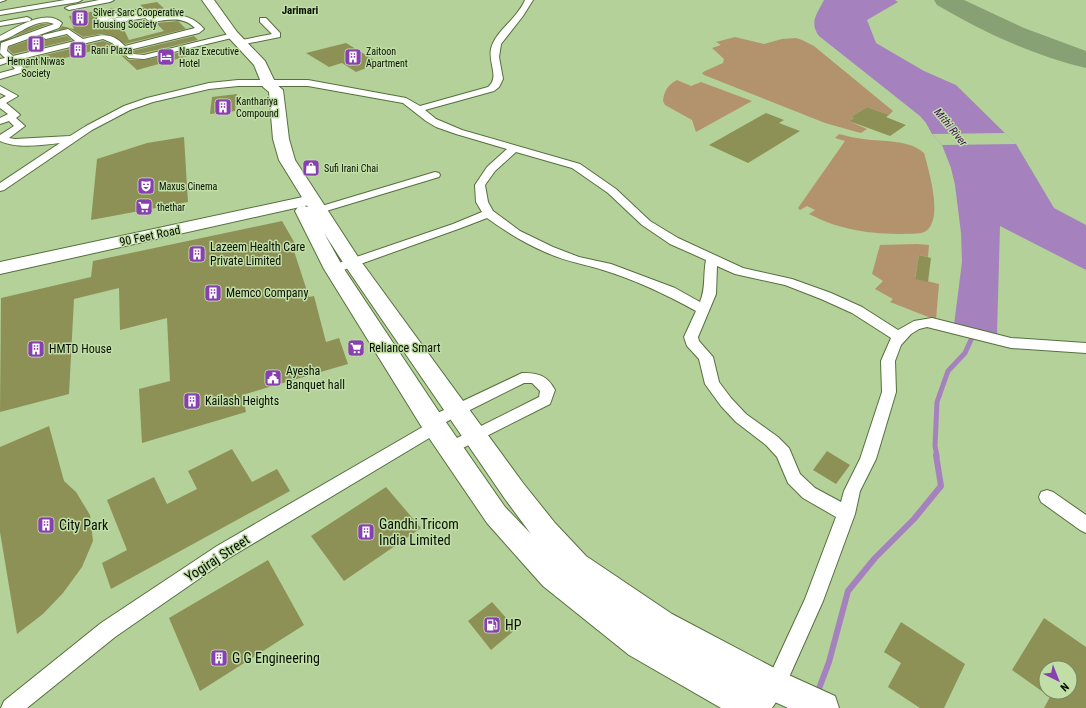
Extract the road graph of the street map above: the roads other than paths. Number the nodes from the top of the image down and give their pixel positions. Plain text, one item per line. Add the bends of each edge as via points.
1 (78, 0) edge
2 (110, 0) edge
3 (208, 0) edge
4 (529, 0) edge
5 (61, 1) edge
6 (55, 11) dead end
7 (0, 13) edge
8 (147, 15) junction
9 (32, 18) dead end
10 (263, 20) dead end
11 (0, 24) edge
12 (237, 39) junction
13 (79, 41) junction
14 (5, 48) edge
15 (123, 49) junction
16 (0, 62) edge
17 (0, 76) edge
18 (269, 85) junction
19 (0, 89) edge
20 (0, 103) edge
21 (419, 110) junction
22 (11, 118) junction
23 (0, 121) edge
24 (73, 139) junction
25 (514, 148) junction
26 (435, 175) dead end
27 (0, 188) edge
28 (306, 202) junction
29 (488, 213) junction
30 (0, 255) edge
31 (712, 258) junction
32 (344, 266) junction
33 (0, 268) edge
34 (704, 308) junction
35 (899, 337) junction
36 (1086, 348) edge
37 (456, 410) junction
38 (434, 424) junction
39 (475, 436) junction
40 (451, 448) junction
41 (1047, 497) dead end
42 (846, 514) junction
43 (1086, 525) edge
44 (599, 597) junction
45 (773, 694) edge
46 (11, 708) edge
47 (752, 708) edge
48 (823, 708) edge

1 - 5 street
2 - 6 street
3 - 12 main road
4 - 21 street via 494,47 494,61 499,80 496,85 485,91
5 - 7 street
8 - 8 street via 140,11 101,18 100,21 102,23
8 - 15 street via 151,19 181,16 200,29
9 - 11 street
10 - 12 street via 277,35
12 - 15 street via 144,56 132,56
12 - 18 main road via 260,64
13 - 14 street
13 - 14 street via 66,31
13 - 15 street via 109,37
14 - 14 street via 31,23 49,19 58,23
14 - 16 street
14 - 17 street via 21,70
18 - 21 street via 323,84 397,98 414,104
18 - 24 street via 216,85 144,102 100,121
18 - 28 main road via 276,90 281,138 287,160
19 - 20 street via 13,96
20 - 22 street via 15,114
21 - 25 street via 441,125
22 - 23 street
22 - 24 street via 20,126 2,138 6,141
24 - 27 street
25 - 29 street via 491,169 480,185 482,202
25 - 31 street via 576,166 612,191 646,223 674,241
26 - 28 street
28 - 30 street, 90 Feet Road via 84,236
28 - 32 main road
28 - 33 street, 90 Feet Road
29 - 32 street
29 - 34 street via 516,233 548,250 614,269 670,291
31 - 34 street via 709,278 711,289
31 - 35 street via 739,271 788,282 826,296 857,310
32 - 37 main road
32 - 38 main road
34 - 42 street via 691,336 692,343 706,357 717,392 741,418 772,441 783,453 794,478 809,493
35 - 36 street via 922,322 932,322 1011,343
35 - 42 street via 888,361 889,392 884,412 868,459 852,491
37 - 38 street, Yogiraj Street
37 - 39 main road
37 - 39 street, Yogiraj Street via 522,378 536,378 548,390 545,400
38 - 40 main road
38 - 46 street, Yogiraj Street via 223,552 108,630
39 - 40 street
39 - 44 main road via 545,531 576,565
40 - 44 main road via 496,514 554,577
41 - 43 street
42 - 45 street via 814,601
44 - 45 main road via 661,624
44 - 47 main road via 640,644
45 - 48 main road

